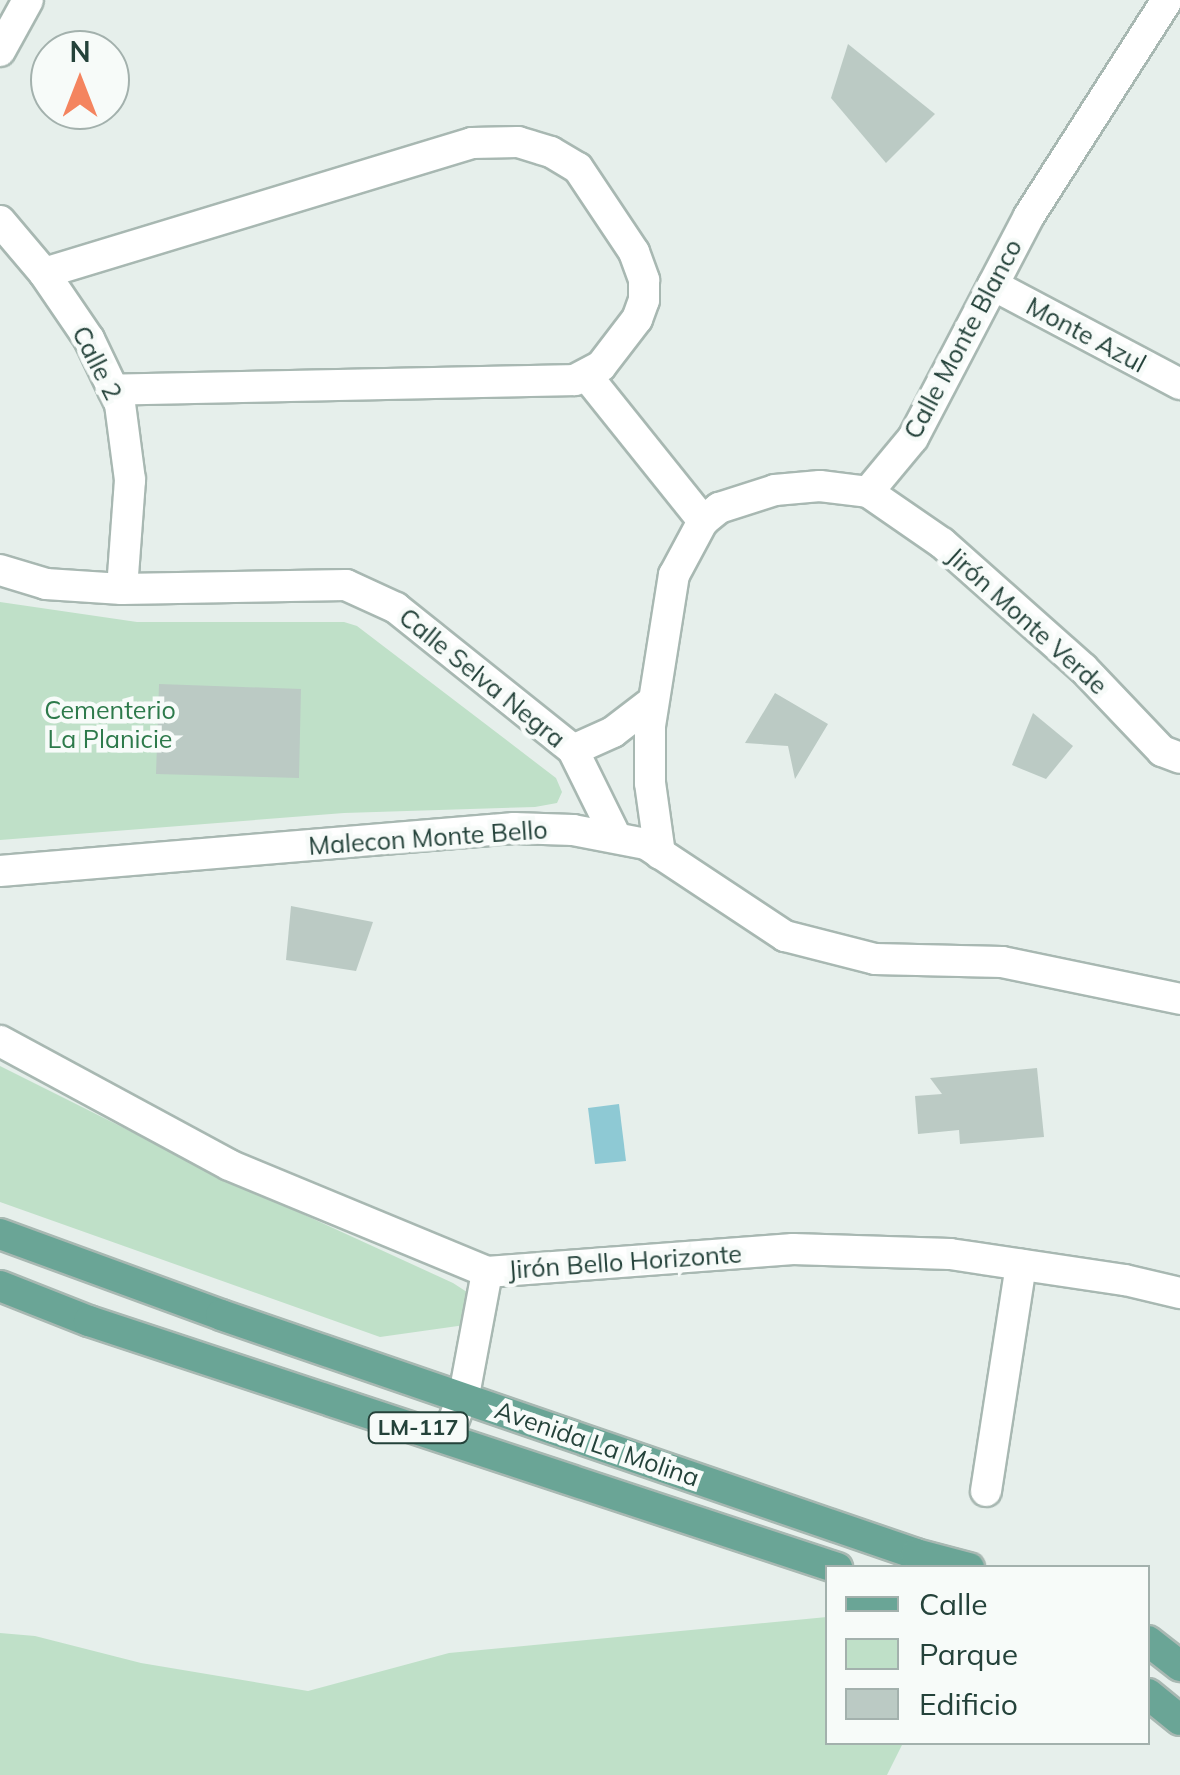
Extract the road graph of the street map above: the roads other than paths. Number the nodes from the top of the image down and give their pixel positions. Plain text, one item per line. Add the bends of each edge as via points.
1 (28, 0) edge
2 (1167, 0) edge
3 (0, 50) edge
4 (0, 221) edge
5 (44, 273) junction
6 (993, 285) junction
7 (587, 376) junction
8 (1180, 384) edge
9 (113, 390) junction
10 (868, 492) junction
11 (703, 521) junction
12 (0, 570) edge
13 (122, 589) junction
14 (652, 702) junction
15 (573, 750) junction
16 (1180, 758) edge
17 (615, 835) junction
18 (660, 854) junction
19 (0, 871) edge
20 (1180, 999) edge
21 (0, 1041) edge
22 (0, 1234) edge
23 (1021, 1265) junction
24 (487, 1272) junction
25 (0, 1286) edge
26 (1180, 1293) edge
27 (463, 1398) junction
28 (447, 1438) junction
29 (986, 1491) dead end
30 (828, 1565) edge
31 (960, 1565) edge
32 (1150, 1644) edge
33 (1180, 1666) edge
34 (1150, 1696) edge
35 (1180, 1720) edge

1 - 3 street
2 - 6 street, Calle Monte Blanco
4 - 5 street, Calle 2
5 - 7 street via 472,143 518,142 578,168 634,252 644,280 636,318
5 - 9 street, Calle 2 via 89,339
6 - 8 street, Monte Azul
6 - 10 street, Calle Monte Blanco via 913,438
7 - 9 street
7 - 11 street
9 - 13 street, Calle 2 via 130,480
10 - 11 street via 775,490 720,508
10 - 16 street, Jirón Monte Verde via 942,543 1162,750
11 - 14 street via 674,575
12 - 13 street, Calle Selva Negra via 46,584
13 - 15 street, Calle Selva Negra via 346,585 396,608
14 - 15 street via 613,732
14 - 18 street via 650,782
15 - 17 street, Calle Selva Negra
17 - 18 street, Malecon Monte Bello
17 - 19 street, Malecon Monte Bello via 514,828
18 - 20 street, Malecon Monte Bello via 785,936 874,959 1002,962
21 - 24 street, Jirón Bello Horizonte via 229,1166
22 - 27 main road, Avenida La Molina / LM-117
23 - 24 street, Jirón Bello Horizonte via 950,1254 793,1249
23 - 26 street, Jirón Bello Horizonte
23 - 29 street
24 - 27 street
25 - 28 main road, Avenida La Molina / LM-117
27 - 28 street
27 - 31 main road, Avenida La Molina / LM-117
28 - 30 main road, Avenida La Molina / LM-117
32 - 33 main road
34 - 35 main road

